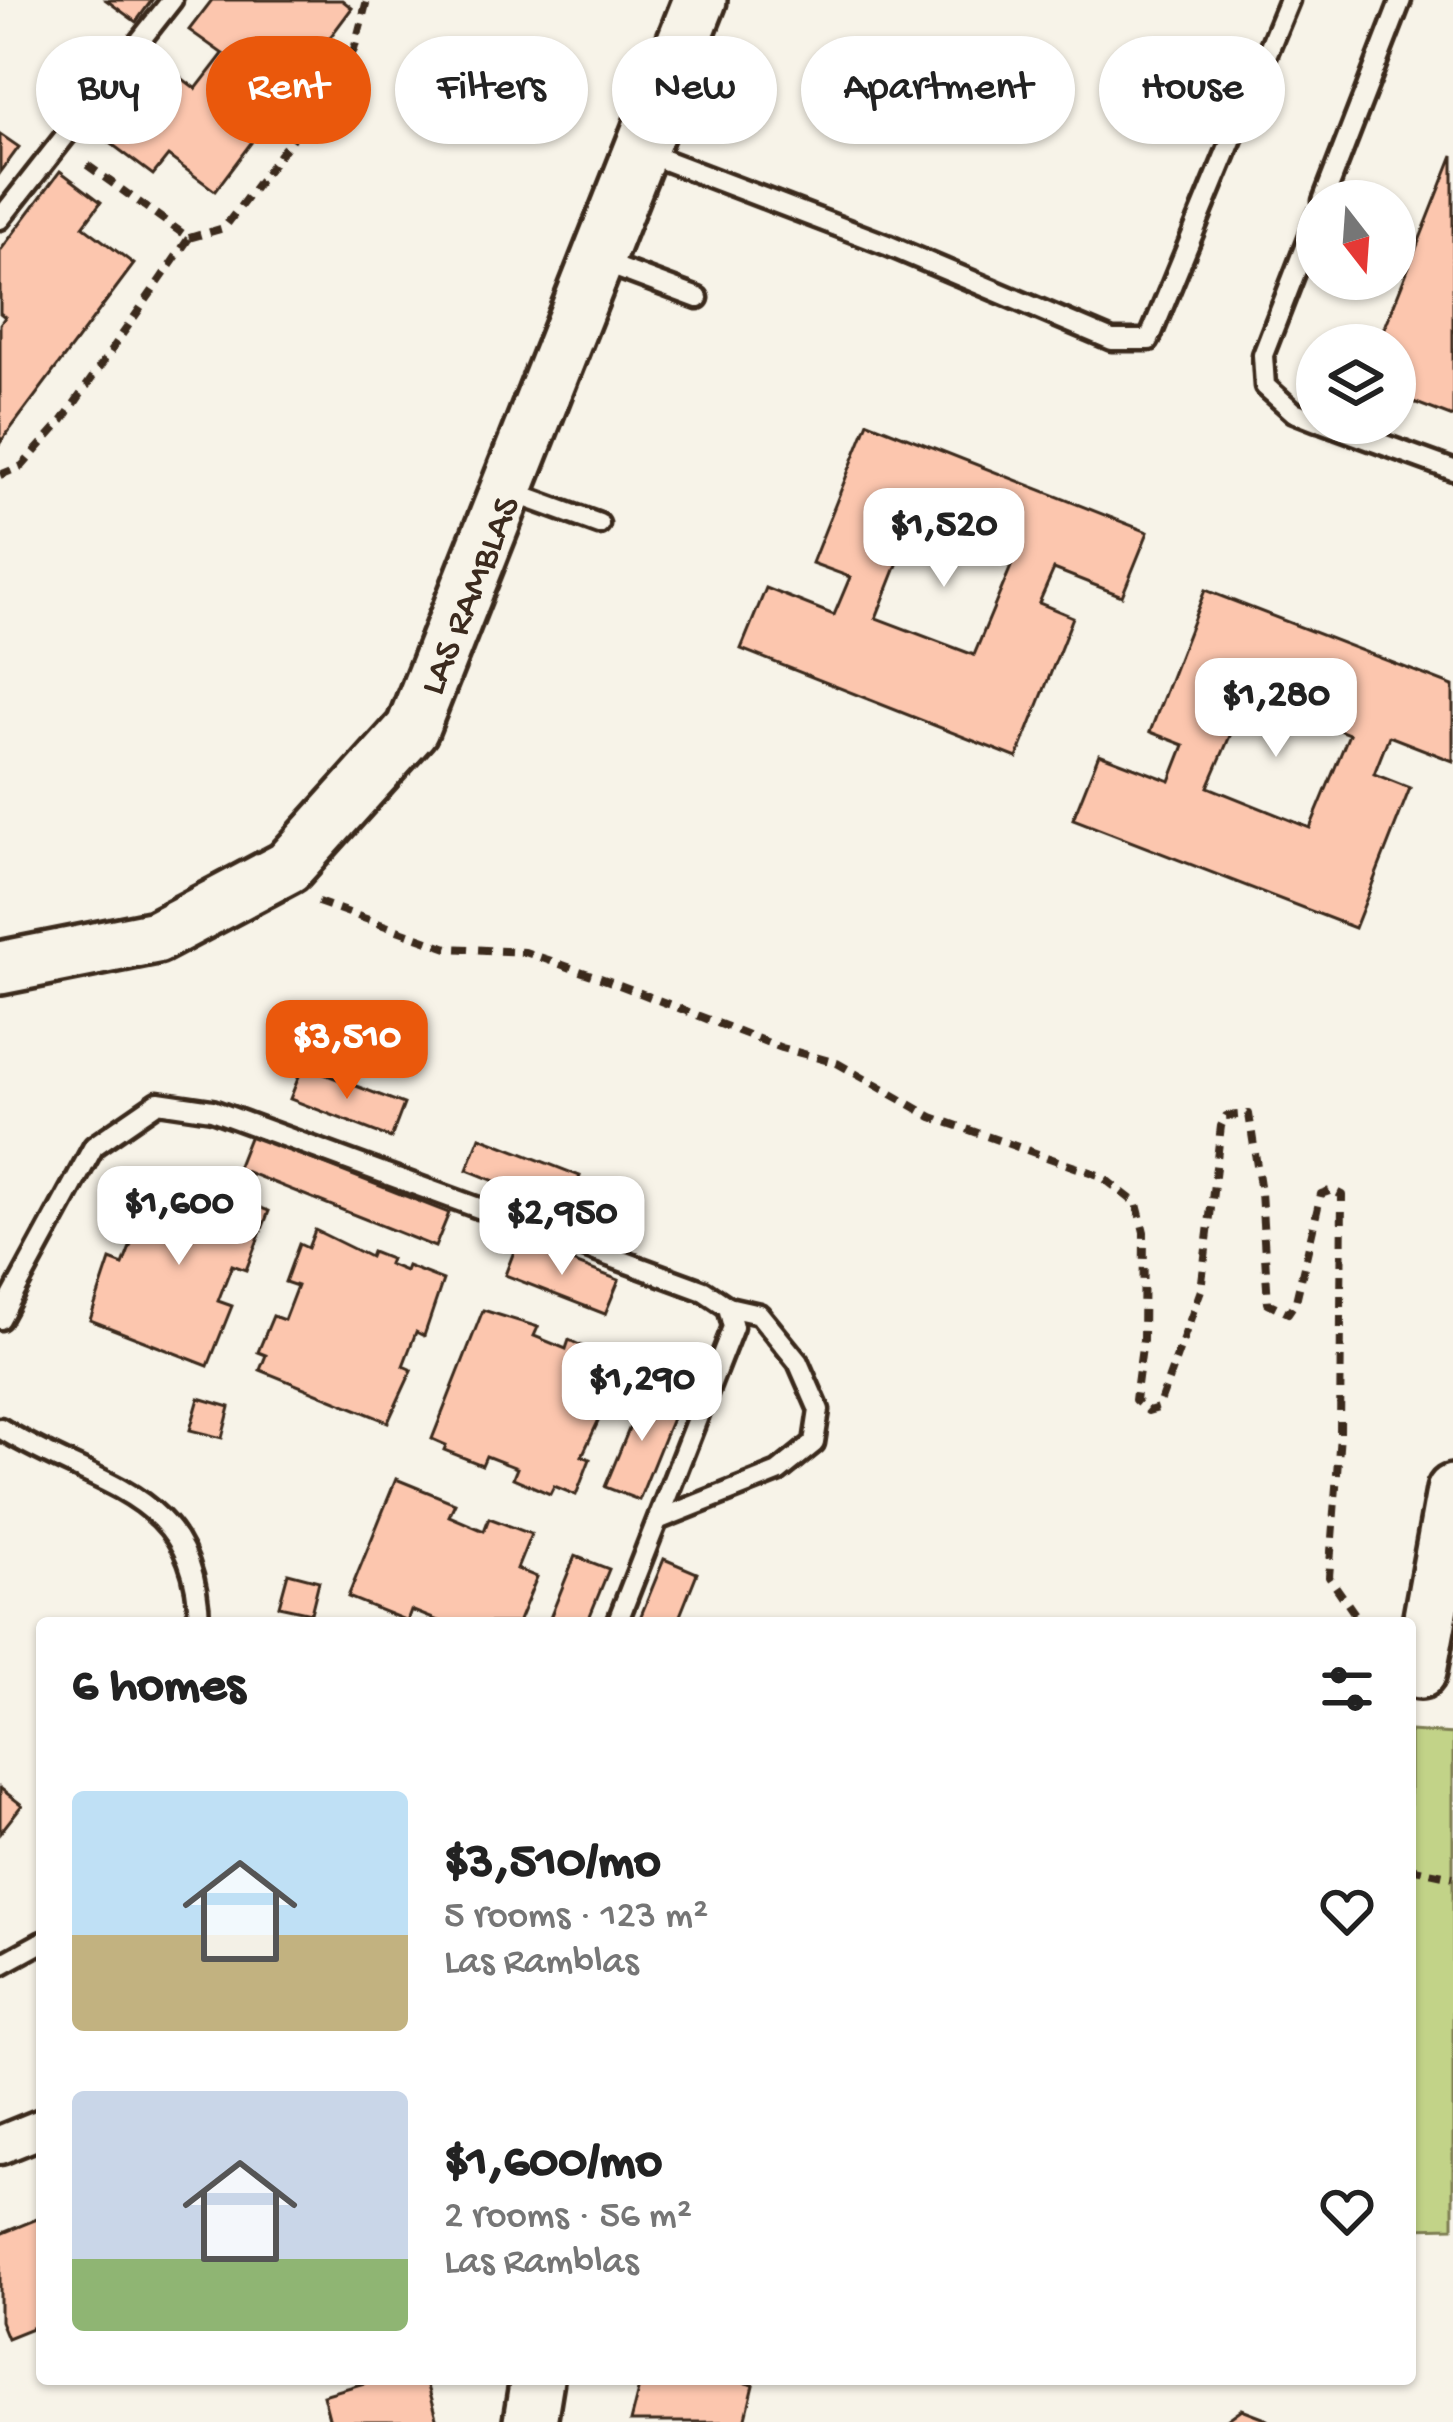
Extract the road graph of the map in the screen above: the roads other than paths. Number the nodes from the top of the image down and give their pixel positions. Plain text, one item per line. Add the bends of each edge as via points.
1 (172, 0) edge
2 (700, 0) edge
3 (1289, 0) edge
4 (1401, 0) edge
5 (639, 150) junction
6 (1331, 180) edge
7 (0, 219) edge
8 (599, 261) junction
9 (1296, 269) edge
10 (698, 298) dead end
11 (1296, 413) edge
12 (1381, 444) edge
13 (1453, 470) edge
14 (507, 491) junction
15 (599, 524) dead end
16 (0, 968) edge
17 (728, 1307) junction
18 (0, 1319) edge
19 (0, 1428) edge
20 (1453, 1491) edge
21 (660, 1519) junction
22 (198, 1617) edge
23 (619, 1617) edge
24 (1428, 1672) edge
25 (36, 1945) edge
26 (0, 1965) edge
27 (36, 2130) edge
28 (0, 2145) edge
29 (536, 2385) edge
30 (530, 2422) edge

1 - 7 lane
2 - 5 street, LAS RAMBLAS
3 - 5 lane via 1149,340 1112,340
4 - 6 lane
5 - 8 street, LAS RAMBLAS
8 - 10 lane
8 - 14 street, LAS RAMBLAS
9 - 11 lane via 1262,355 1265,386
12 - 13 lane
14 - 15 lane
14 - 16 street, LAS RAMBLAS via 412,729 288,867 156,937
17 - 18 lane via 704,1291 212,1110 158,1102 94,1146
17 - 21 lane via 734,1327
17 - 21 lane via 759,1314 798,1362 818,1410 814,1443 778,1472
19 - 22 lane via 144,1499 184,1542
20 - 24 street
21 - 23 lane
25 - 26 lane
27 - 28 street
29 - 30 street

